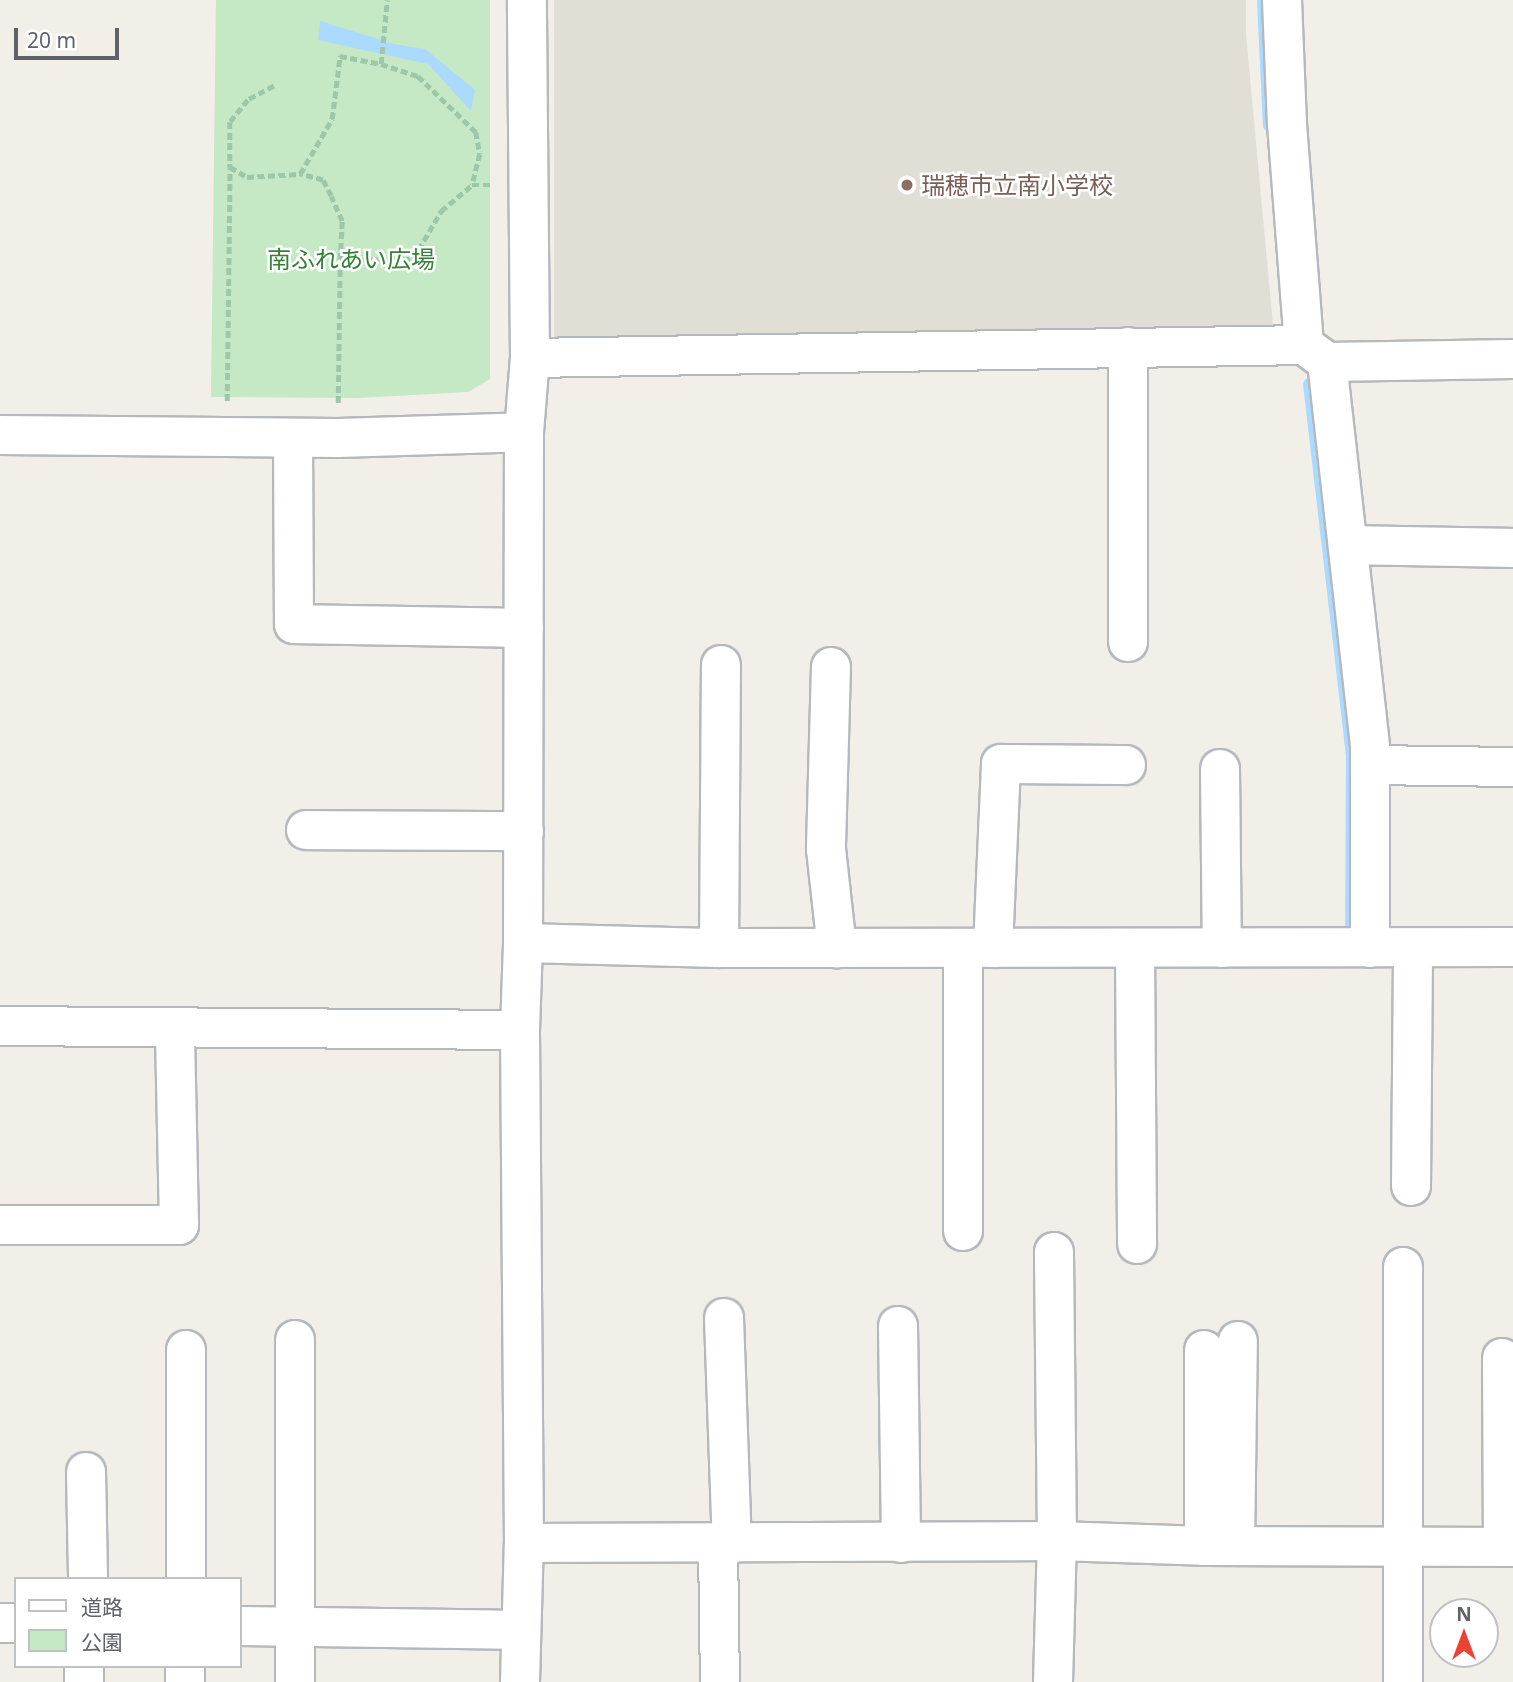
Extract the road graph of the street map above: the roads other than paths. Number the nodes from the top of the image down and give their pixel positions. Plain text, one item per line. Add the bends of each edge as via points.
1 (527, 0) edge
2 (1282, 0) edge
3 (1128, 347) junction
4 (1316, 354) junction
5 (530, 358) junction
6 (1513, 359) edge
7 (523, 432) junction
8 (0, 435) edge
9 (293, 438) junction
10 (1348, 545) junction
11 (1513, 548) edge
12 (524, 628) junction
13 (1128, 642) dead end
14 (722, 665) dead end
15 (831, 667) dead end
16 (1126, 765) dead end
17 (1370, 765) junction
18 (1513, 766) edge
19 (1220, 769) dead end
20 (306, 830) dead end
21 (523, 831) junction
22 (523, 943) junction
23 (1513, 947) edge
24 (719, 948) junction
25 (837, 948) junction
26 (978, 948) junction
27 (1135, 948) junction
28 (1222, 948) junction
29 (1370, 948) junction
30 (1413, 948) junction
31 (0, 1026) edge
32 (175, 1028) junction
33 (520, 1030) junction
34 (1411, 1186) dead end
35 (0, 1225) edge
36 (963, 1231) dead end
37 (1138, 1244) dead end
38 (1054, 1252) dead end
39 (1403, 1267) dead end
40 (724, 1318) dead end
41 (898, 1326) dead end
42 (295, 1340) dead end
43 (1221, 1346) dead end
44 (186, 1350) dead end
45 (1502, 1358) dead end
46 (86, 1472) dead end
47 (1057, 1541) junction
48 (524, 1543) junction
49 (901, 1543) junction
50 (725, 1544) junction
51 (1219, 1546) junction
52 (1401, 1547) junction
53 (1508, 1547) edge
54 (88, 1577) edge
55 (186, 1577) edge
56 (242, 1626) edge
57 (295, 1627) junction
58 (521, 1630) junction
59 (295, 1682) edge
60 (520, 1682) edge
61 (720, 1682) edge
62 (1053, 1682) edge
63 (1403, 1682) edge

1 - 5 street
2 - 4 street via 1287,124
3 - 4 street
3 - 5 street
3 - 13 street
4 - 6 street
4 - 10 street
5 - 7 street
7 - 9 street
7 - 12 street
8 - 9 street
9 - 12 street via 295,624
10 - 11 street
10 - 17 street
12 - 21 street
14 - 24 street
15 - 25 street via 826,849
16 - 26 street via 1001,764
17 - 18 street
17 - 29 street
19 - 28 street
20 - 21 street
21 - 22 street
22 - 24 street
22 - 33 street
23 - 30 street
24 - 25 street
25 - 26 street
26 - 27 street
26 - 36 street
27 - 28 street
27 - 37 street
28 - 29 street
29 - 30 street
30 - 34 street
31 - 32 street
32 - 33 street
32 - 35 street via 179,1225
33 - 48 street
38 - 47 street
39 - 52 street
40 - 50 street
41 - 49 street
42 - 57 street
43 - 51 street
44 - 55 street
45 - 53 street
46 - 54 street
47 - 49 street
47 - 51 street
47 - 62 street
48 - 50 street
48 - 58 street
49 - 50 street
50 - 61 street
51 - 52 street
52 - 53 street
52 - 63 street
56 - 57 street
57 - 58 street
57 - 59 street
58 - 60 street

